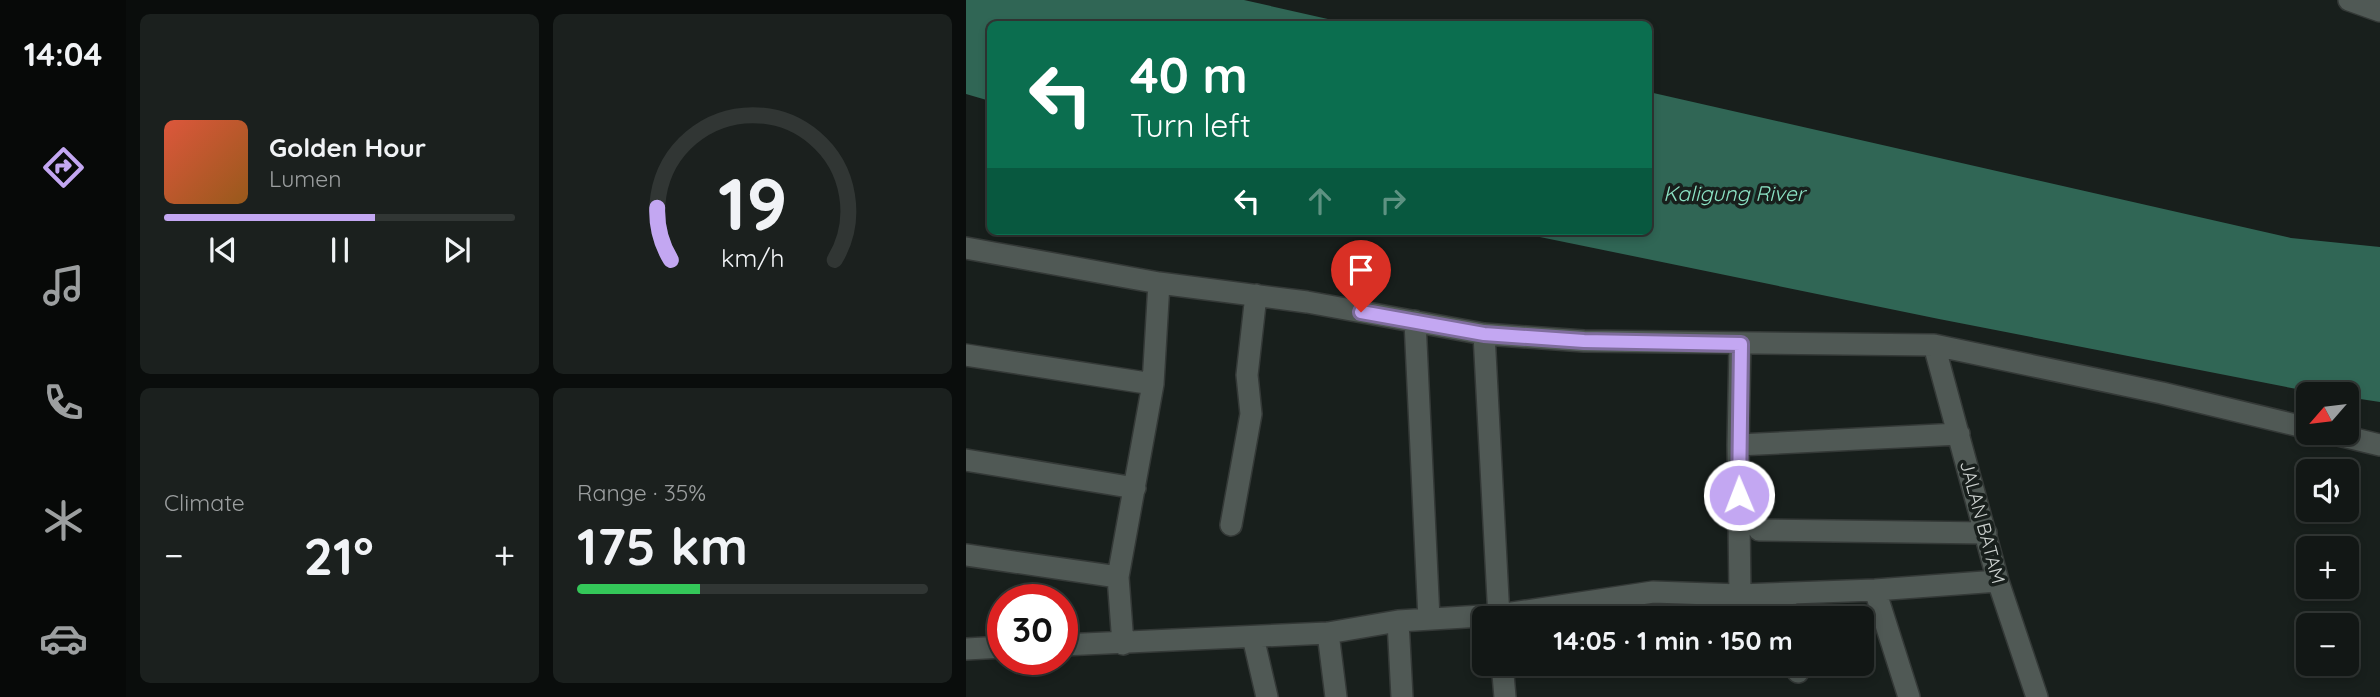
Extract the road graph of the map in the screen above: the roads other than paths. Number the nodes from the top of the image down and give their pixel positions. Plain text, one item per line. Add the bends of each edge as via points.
1 (2349, 0) edge
2 (2380, 11) edge
3 (966, 248) edge
4 (1159, 283) junction
5 (1256, 295) junction
6 (1415, 321) junction
7 (1484, 334) junction
8 (1741, 344) junction
9 (1934, 345) junction
10 (966, 355) edge
11 (1153, 384) junction
12 (2296, 425) edge
13 (1959, 434) junction
14 (2359, 440) edge
15 (1738, 445) junction
16 (2380, 445) edge
17 (966, 460) edge
18 (1135, 488) junction
19 (1231, 525) dead end
20 (1759, 530) dead end
21 (1986, 533) junction
22 (966, 555) edge
23 (1118, 577) junction
24 (1998, 581) junction
25 (1875, 590) junction
26 (1784, 593) junction
27 (1740, 596) junction
28 (1498, 606) edge
29 (1563, 606) edge
30 (1786, 606) edge
31 (1472, 617) edge
32 (1429, 619) junction
33 (1398, 621) junction
34 (1328, 633) junction
35 (1253, 637) junction
36 (1123, 644) junction
37 (1078, 645) edge
38 (987, 648) edge
39 (966, 649) edge
40 (1503, 676) edge
41 (1267, 697) edge
42 (1336, 697) edge
43 (1402, 697) edge
44 (1505, 697) edge
45 (1909, 697) edge
46 (2037, 697) edge

1 - 2 street
3 - 4 street
4 - 5 street
4 - 11 street
5 - 6 street
5 - 19 street via 1247,375 1251,414
6 - 7 street
6 - 32 street
7 - 8 street
7 - 28 street
8 - 9 street
8 - 15 street
9 - 12 street
9 - 13 street, JALAN BATAM
10 - 11 street
11 - 18 street
13 - 15 street
13 - 21 street, JALAN BATAM
14 - 16 street
15 - 27 street
17 - 18 street
18 - 23 street
20 - 21 street
21 - 24 street, JALAN BATAM
22 - 23 street
23 - 36 street
24 - 25 street
24 - 46 street, JALAN BATAM
25 - 26 street
25 - 45 street
26 - 27 street
26 - 30 street
27 - 29 street via 1653,592
31 - 32 street
32 - 33 street
33 - 34 street
33 - 43 street
34 - 35 street
34 - 42 street
35 - 36 street
35 - 41 street
36 - 37 street
38 - 39 street
40 - 44 street

